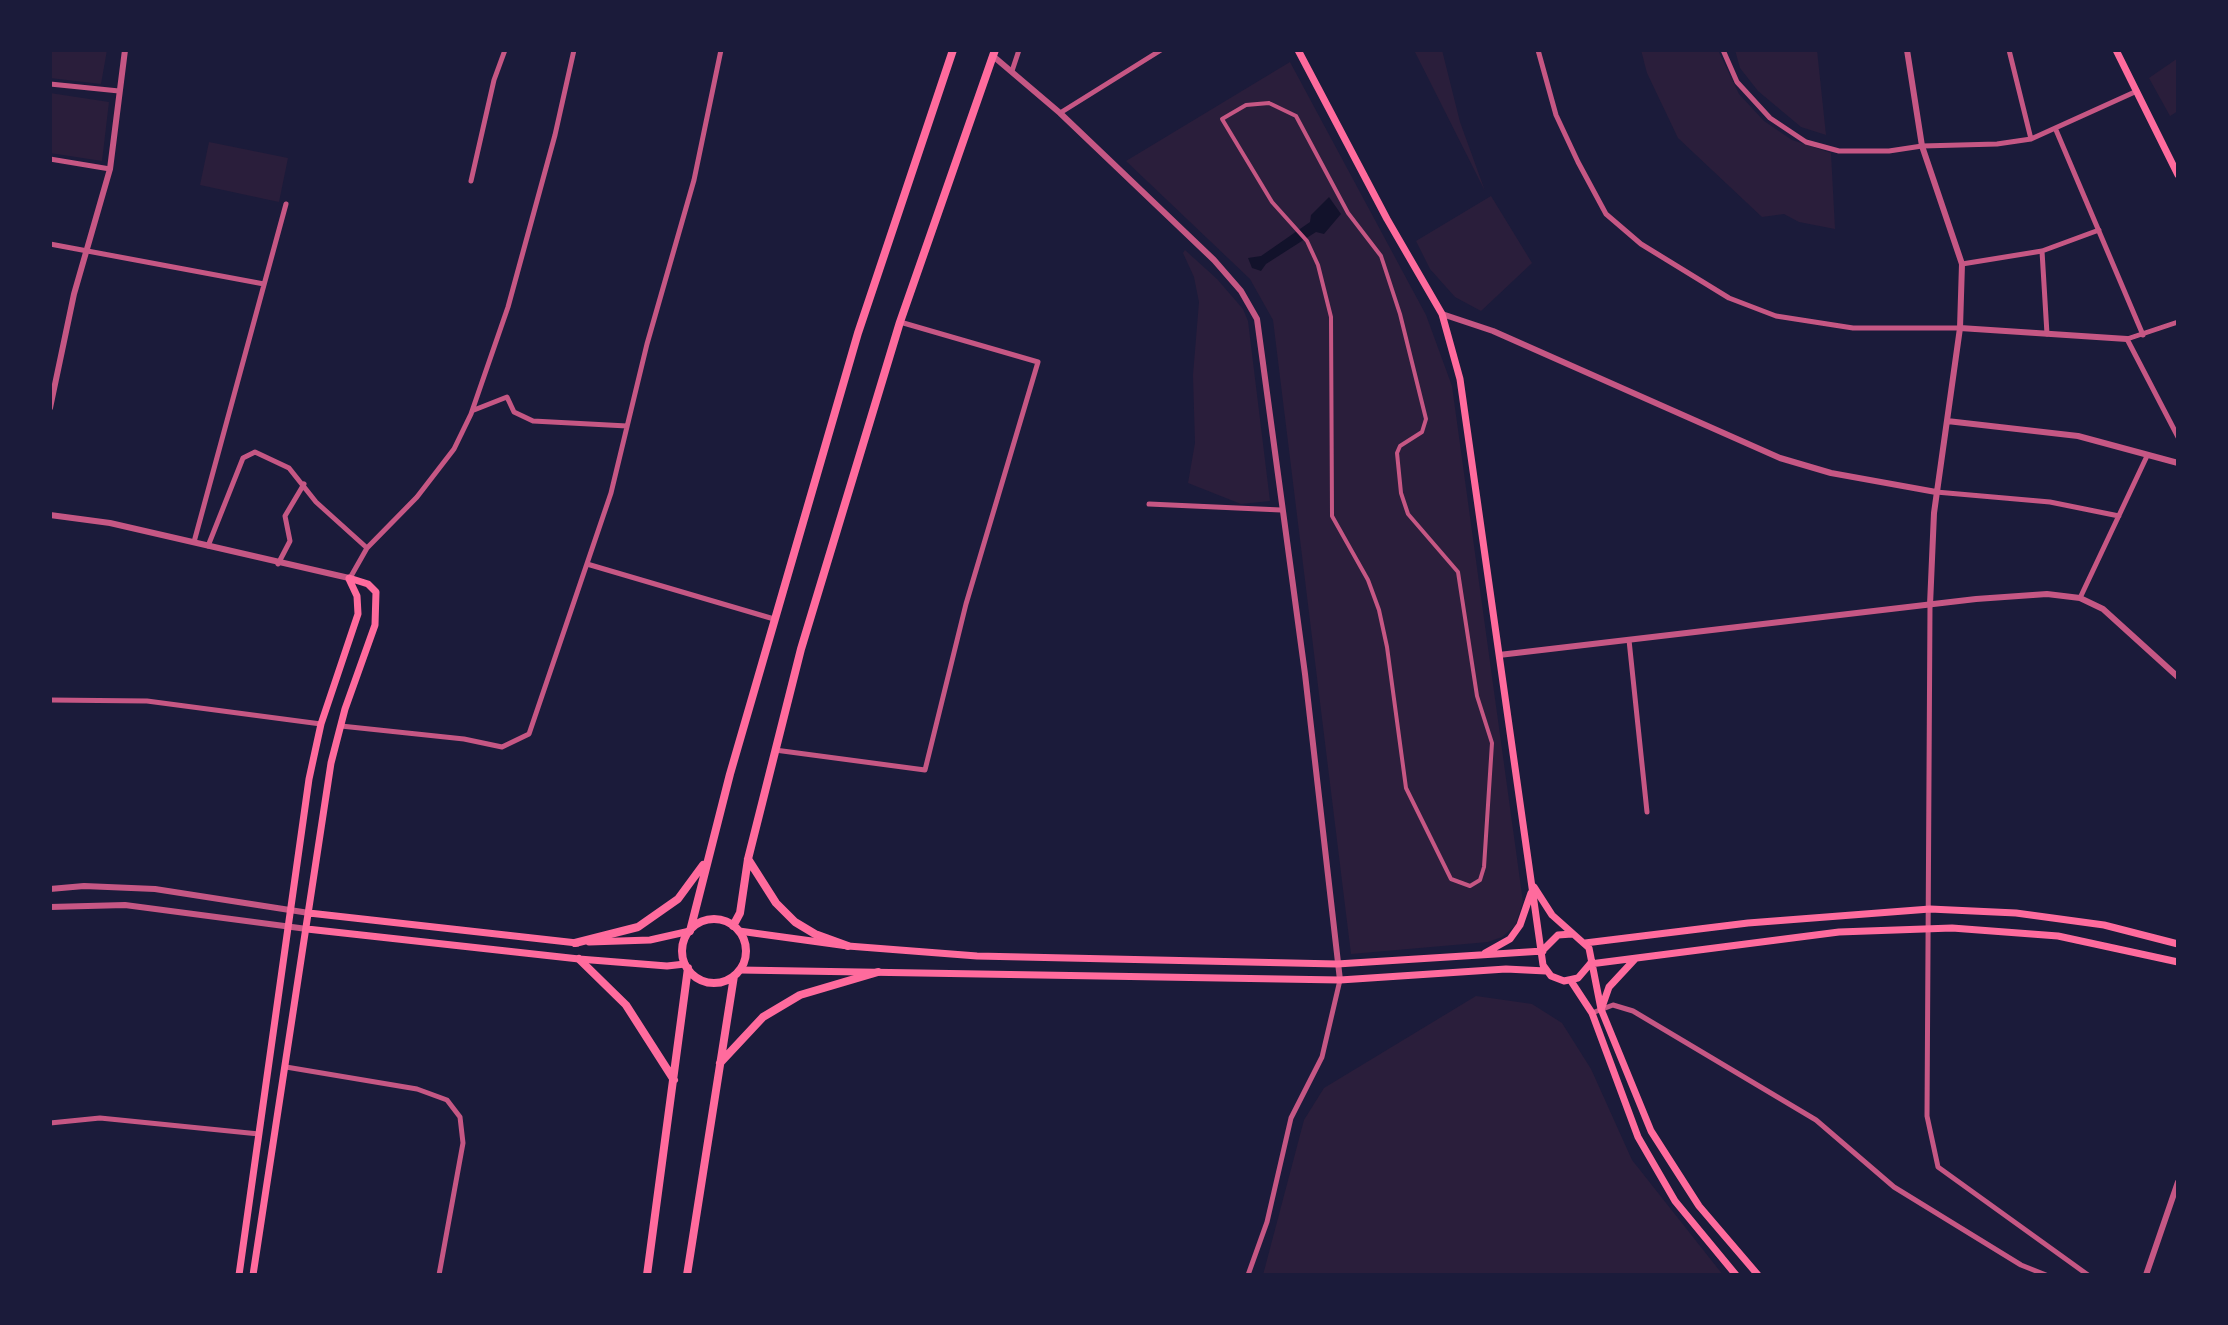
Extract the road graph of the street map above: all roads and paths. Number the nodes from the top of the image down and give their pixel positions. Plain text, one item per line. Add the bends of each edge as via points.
1 (125, 50) edge
2 (505, 50) edge
3 (574, 50) edge
4 (721, 50) edge
5 (950, 50) edge
6 (1019, 50) edge
7 (1161, 50) edge
8 (1298, 50) edge
9 (1538, 50) edge
10 (1723, 50) edge
11 (1907, 50) edge
12 (2009, 50) edge
13 (2116, 50) edge
14 (994, 53) edge
15 (1012, 71) junction
16 (50, 84) edge
17 (2137, 90) junction
18 (119, 91) junction
19 (1060, 113) junction
20 (2056, 130) junction
21 (2031, 139) junction
22 (1922, 146) junction
23 (50, 159) edge
24 (110, 169) junction
25 (2178, 175) edge
26 (471, 181) dead end
27 (286, 204) dead end
28 (1298, 228) joint
29 (2099, 230) junction
30 (50, 244) edge
31 (87, 249) junction
32 (2042, 251) junction
33 (1962, 264) junction
34 (264, 284) junction
35 (1442, 314) junction
36 (900, 322) junction
37 (2178, 322) edge
38 (1960, 328) junction
39 (2143, 335) junction
40 (2047, 336) junction
41 (2127, 339) junction
42 (50, 408) edge
43 (473, 411) junction
44 (1947, 421) junction
45 (627, 426) junction
46 (2178, 437) edge
47 (2147, 456) junction
48 (2178, 463) edge
49 (304, 484) junction
50 (1936, 492) junction
51 (1149, 504) dead end
52 (1281, 510) junction
53 (50, 515) edge
54 (2119, 516) junction
55 (194, 542) junction
56 (208, 546) junction
57 (367, 548) junction
58 (277, 564) junction
59 (587, 564) junction
60 (349, 578) junction
61 (2080, 598) junction
62 (1930, 605) junction
63 (774, 619) junction
64 (1629, 640) junction
65 (1499, 655) junction
66 (2178, 677) edge
67 (50, 700) edge
68 (321, 724) junction
69 (341, 726) junction
70 (775, 750) junction
71 (1647, 812) dead end
72 (708, 857) junction
73 (748, 859) junction
74 (1532, 883) junction
75 (50, 889) edge
76 (50, 907) edge
77 (1930, 909) junction
78 (291, 910) junction
79 (309, 913) junction
80 (290, 927) junction
81 (736, 928) junction
82 (1930, 928) junction
83 (307, 929) junction
84 (690, 931) junction
85 (1582, 940) junction
86 (575, 943) junction
87 (2178, 944) edge
88 (848, 946) junction
89 (1543, 951) junction
90 (1480, 955) junction
91 (1636, 957) junction
92 (579, 959) junction
93 (2178, 962) edge
94 (1340, 964) junction
95 (1590, 964) junction
96 (686, 966) junction
97 (1546, 971) junction
98 (878, 972) junction
99 (737, 973) junction
100 (1340, 980) junction
101 (1571, 981) junction
102 (1601, 1009) junction
103 (1592, 1013) junction
104 (719, 1063) junction
105 (286, 1067) junction
106 (675, 1082) junction
107 (50, 1123) edge
108 (259, 1134) junction
109 (2178, 1182) edge
110 (239, 1275) edge
111 (253, 1275) edge
112 (439, 1275) edge
113 (647, 1275) edge
114 (687, 1275) edge
115 (1248, 1275) edge
116 (1736, 1275) edge
117 (1758, 1275) edge
118 (2046, 1275) edge
119 (2088, 1275) edge
120 (2146, 1275) edge

1 - 18 street
2 - 26 street
3 - 43 street via 508,307
4 - 45 street via 694,180
5 - 63 main road via 858,333
6 - 15 street
7 - 19 street
8 - 35 main road
9 - 38 street via 1556,115 1585,176 1606,214 1641,244 1729,298 1776,316 1853,328
10 - 22 street via 1737,82 1753,100 1806,142 1867,153
11 - 22 street
12 - 21 street
13 - 17 main road
14 - 15 street
14 - 36 main road
15 - 19 street
16 - 18 street
17 - 20 street
17 - 25 main road
18 - 24 street
19 - 52 street via 1214,260 1250,304 1263,339
20 - 21 street
20 - 29 street
21 - 22 street
22 - 33 street
23 - 24 street
24 - 31 street
27 - 34 street
28 - 28 street via 1272,202 1222,119 1231,112 1269,103 1296,116 1390,278 1426,419 1422,432 1397,453 1401,493 1408,514 1458,572 1477,696 1492,743 1484,867 1480,880 1470,886 1451,879 1406,788 1379,610 1332,516 1331,317
29 - 32 street
29 - 39 street
30 - 31 street
31 - 34 street
31 - 42 street
32 - 33 street
32 - 40 street
33 - 38 street
34 - 55 street
35 - 50 street via 1493,331 1780,458
35 - 65 main road via 1460,379
36 - 70 main road
36 - 70 street via 1038,362 966,604 925,770
37 - 39 street
38 - 40 street
38 - 44 street
39 - 41 street
40 - 41 street
41 - 46 street
43 - 45 street via 507,397 514,412 533,421
43 - 57 street via 454,449 417,497
44 - 47 street via 2078,436
44 - 50 street
45 - 59 street
47 - 48 street
47 - 54 street
49 - 56 street via 289,468 262,454 243,458
49 - 57 street via 316,502
49 - 58 street via 285,516 290,541
50 - 54 street via 2050,502
50 - 62 street
51 - 52 street
52 - 94 street
53 - 55 street
54 - 61 street
55 - 56 street
56 - 58 street
57 - 60 street
58 - 60 street
59 - 63 street
59 - 69 street via 529,734 502,747
60 - 68 main road via 358,614
60 - 69 main road via 376,592 377,609
61 - 62 street via 2047,594
61 - 66 street via 2103,609
62 - 64 street
62 - 77 street
63 - 72 main road
64 - 65 street
64 - 71 street
65 - 74 main road
67 - 68 street via 147,701
68 - 78 main road
69 - 79 main road
70 - 73 main road
72 - 84 main road
72 - 86 main road via 678,899 657,915 618,934
73 - 81 main road
73 - 88 main road via 795,922
74 - 85 main road via 1552,915
74 - 89 main road
74 - 90 main road via 1520,925 1510,939
75 - 78 street via 155,889
76 - 80 street via 125,905
77 - 82 street
77 - 85 main road
77 - 87 main road via 2104,925
78 - 79 street
78 - 80 main road
79 - 83 main road
79 - 86 main road
80 - 83 street
80 - 108 main road
81 - 84 main road via 712,920
81 - 88 main road
81 - 99 main road via 746,949
82 - 91 main road via 1852,931
82 - 93 main road via 2058,936
82 - 119 street via 1927,1116 1938,1167
83 - 92 main road
83 - 105 main road
84 - 86 main road via 650,940
84 - 96 main road via 683,947
85 - 89 main road via 1558,935
85 - 95 main road
88 - 94 main road via 977,956
89 - 90 main road
89 - 97 main road
90 - 94 main road
91 - 95 main road
91 - 102 main road via 1609,987
92 - 96 main road
92 - 106 main road via 626,1005
94 - 100 street
95 - 101 main road
95 - 102 main road
96 - 99 main road via 710,983
96 - 106 main road
97 - 100 main road
97 - 101 main road via 1557,980
98 - 99 main road
98 - 100 main road
98 - 104 main road via 800,995 763,1017
99 - 104 main road
100 - 115 street via 1322,1057 1291,1118 1267,1222
101 - 103 main road
102 - 103 street
102 - 117 main road via 1651,1131 1699,1206
102 - 118 street via 1613,1005 1633,1011 1816,1120 1894,1187
103 - 116 main road via 1638,1137 1675,1201
104 - 114 main road
105 - 111 main road
105 - 112 street via 417,1089 447,1100 460,1117 463,1143
106 - 113 main road
107 - 108 street via 100,1118
108 - 110 main road
109 - 120 street

